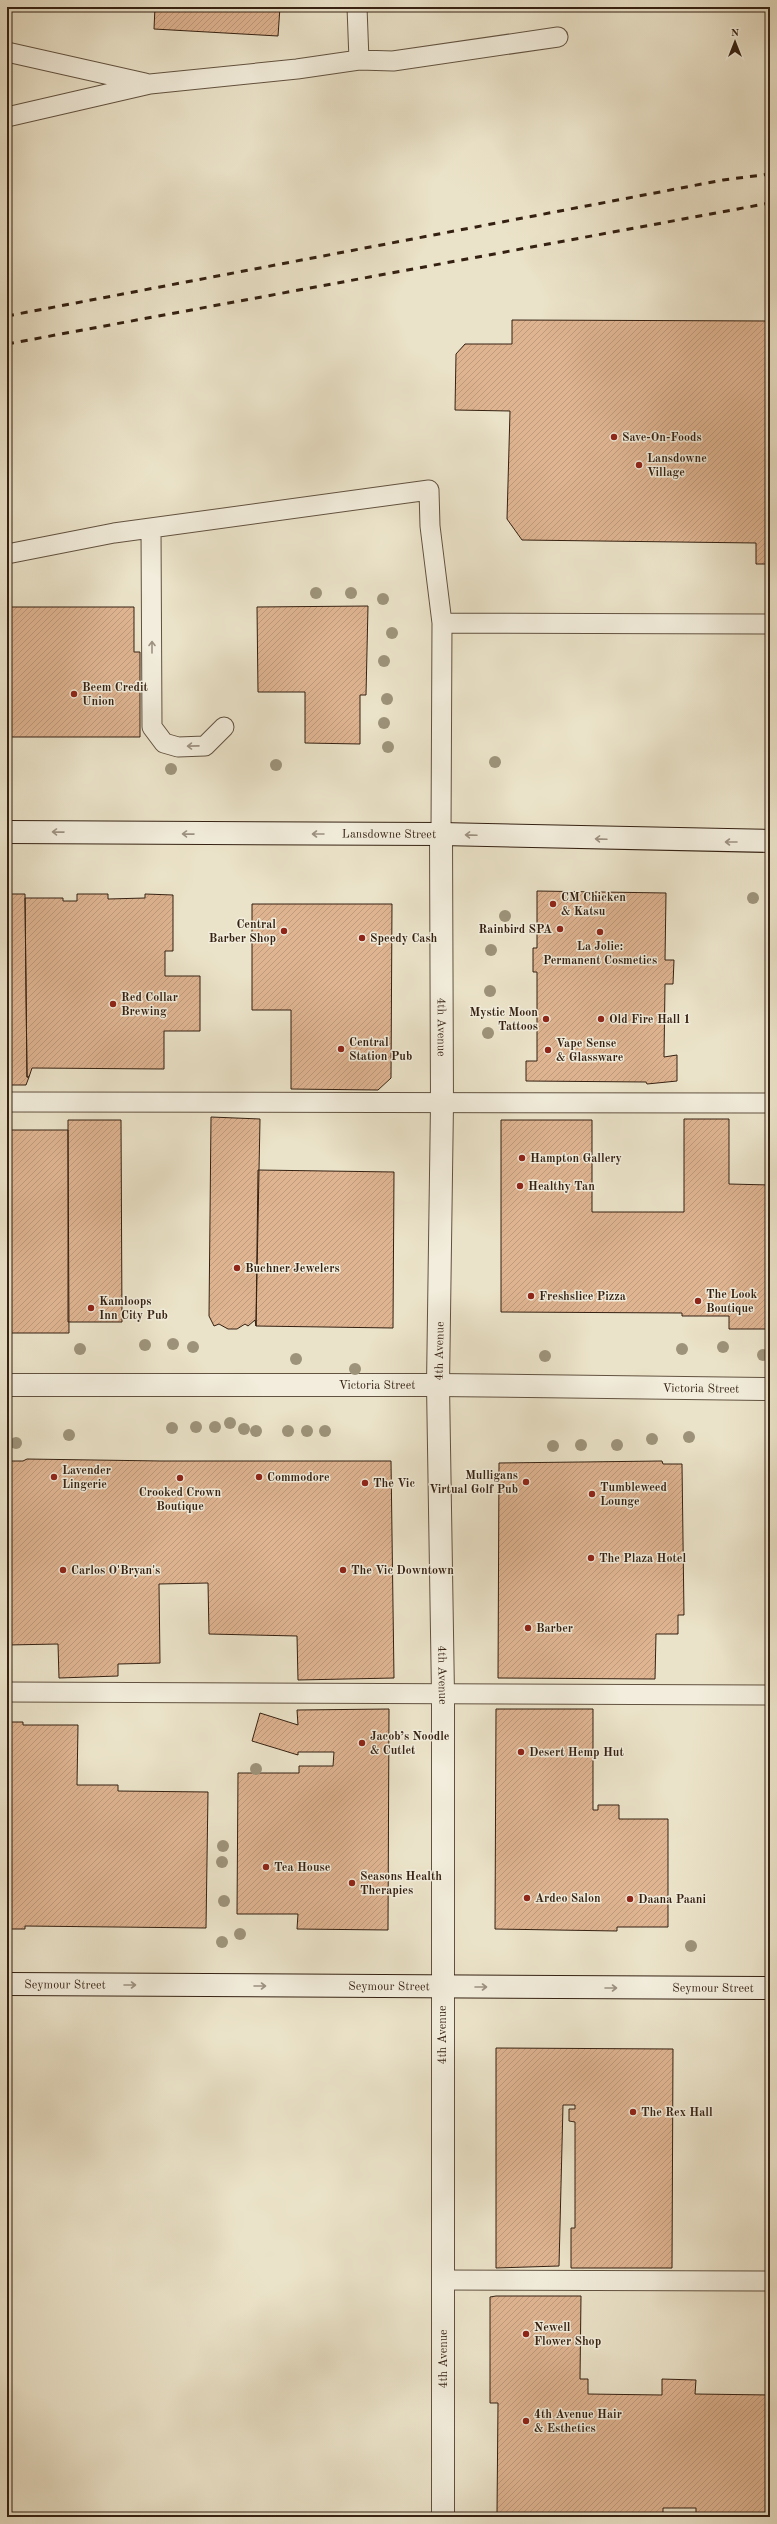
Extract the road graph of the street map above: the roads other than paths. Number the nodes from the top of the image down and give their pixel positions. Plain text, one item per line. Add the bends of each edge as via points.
1 (357, 7) edge
2 (558, 37) dead end
3 (7, 52) edge
4 (359, 60) junction
5 (150, 84) junction
6 (7, 117) edge
7 (151, 528) junction
8 (7, 554) edge
9 (442, 623) junction
10 (770, 624) edge
11 (224, 727) dead end
12 (7, 832) edge
13 (441, 834) junction
14 (770, 841) edge
15 (7, 1102) edge
16 (442, 1104) junction
17 (770, 1104) edge
18 (7, 1385) edge
19 (438, 1385) junction
20 (770, 1389) edge
21 (7, 1692) edge
22 (443, 1694) junction
23 (770, 1695) edge
24 (7, 1984) edge
25 (442, 1987) junction
26 (770, 1988) edge
27 (442, 2280) junction
28 (770, 2281) edge
29 (443, 2517) edge

1 - 4 lane
2 - 4 lane via 393,61
3 - 5 lane
4 - 5 lane
5 - 6 lane
7 - 8 lane
7 - 9 lane via 429,490 430,526
11 -> 7 lane via 206,746 178,747 164,743 152,727
9 - 10 lane
9 - 13 lane
13 -> 12 street, Lansdowne Street
14 -> 13 street, Lansdowne Street
13 - 16 street, 4th Avenue
15 - 16 lane
16 - 17 lane
16 - 19 street, 4th Avenue
18 - 19 street, Victoria Street
19 - 20 street, Victoria Street
19 - 22 street, 4th Avenue
21 - 22 lane
22 - 23 lane
22 - 25 street, 4th Avenue
24 -> 25 street, Seymour Street
25 -> 26 street, Seymour Street
25 - 27 street, 4th Avenue
27 - 28 lane
27 - 29 street, 4th Avenue

